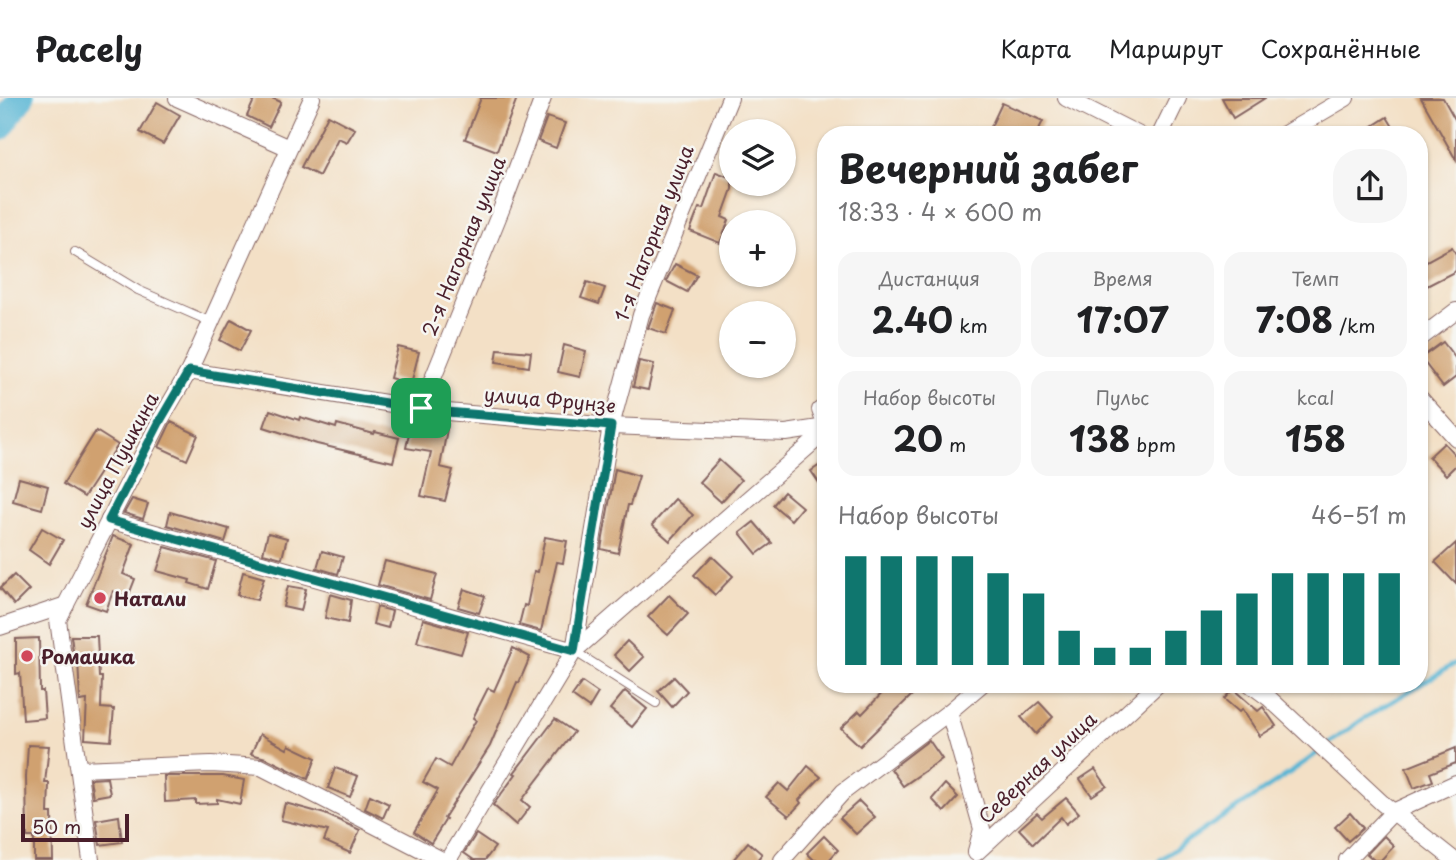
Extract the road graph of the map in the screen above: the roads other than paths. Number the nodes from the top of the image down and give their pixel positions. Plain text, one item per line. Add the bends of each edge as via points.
1 (177, 98) edge
2 (312, 98) edge
3 (543, 98) edge
4 (730, 98) edge
5 (1066, 98) edge
6 (1178, 98) edge
7 (1346, 98) edge
8 (1121, 126) edge
9 (1164, 126) edge
10 (1298, 126) edge
11 (289, 148) junction
12 (75, 251) dead end
13 (1456, 311) edge
14 (211, 322) junction
15 (1428, 332) edge
16 (189, 371) junction
17 (1428, 407) edge
18 (421, 408) junction
19 (611, 426) junction
20 (817, 429) edge
21 (817, 436) edge
22 (1456, 438) edge
23 (109, 520) junction
24 (66, 605) junction
25 (0, 627) edge
26 (574, 651) junction
27 (971, 693) edge
28 (1148, 693) edge
29 (1262, 693) edge
30 (656, 703) dead end
31 (949, 712) junction
32 (79, 769) junction
33 (1456, 783) edge
34 (1393, 812) junction
35 (975, 856) edge
36 (91, 860) edge
37 (442, 860) edge
38 (448, 860) edge
39 (782, 860) edge
40 (1347, 860) edge
41 (1454, 860) edge

1 - 11 street
2 - 11 street, улица Пушкина
3 - 18 street, 2-я Нагорная улица
4 - 19 street, 1-я Нагорная улица via 641,315
5 - 8 street
6 - 9 street
7 - 10 street
11 - 14 street, улица Пушкина
12 - 14 lane via 138,290
13 - 15 street
14 - 16 street, улица Пушкина
16 - 18 street, улица Фрунзе
16 - 23 street, улица Пушкина
17 - 22 street
18 - 19 street, улица Фрунзе
19 - 20 street, улица Фрунзе via 786,433
19 - 26 street, 1-я Нагорная улица
21 - 26 street
23 - 24 street, улица Пушкина
23 - 26 street
24 - 25 street
24 - 32 street, улица Пушкина via 58,620
26 - 30 lane
26 - 38 street
27 - 31 street
28 - 35 street, Северная улица
29 - 34 street
31 - 35 street, Северная улица via 982,829
31 - 39 street via 843,792
32 - 36 street, улица Пушкина
32 - 37 street via 211,764 261,768
33 - 34 street
34 - 40 street
34 - 41 street

